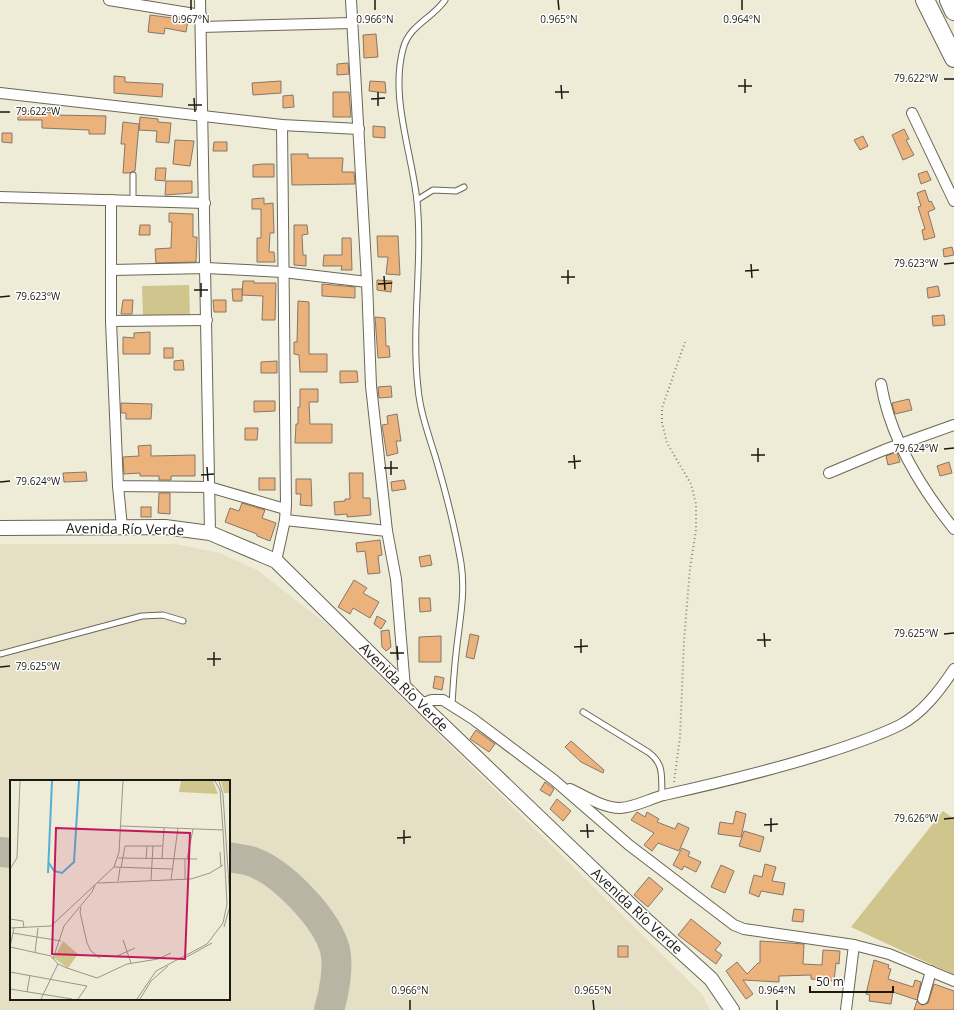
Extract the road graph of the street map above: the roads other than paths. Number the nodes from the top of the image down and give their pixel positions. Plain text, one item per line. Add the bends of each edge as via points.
1 (109, 0) edge
2 (200, 0) edge
3 (351, 0) edge
4 (445, 0) edge
5 (925, 0) edge
6 (948, 0) edge
7 (954, 11) edge
8 (201, 15) junction
9 (352, 23) junction
10 (201, 27) junction
11 (954, 58) edge
12 (0, 94) edge
13 (912, 113) dead end
14 (204, 117) junction
15 (282, 126) junction
16 (359, 130) junction
17 (133, 176) dead end
18 (464, 187) dead end
19 (0, 197) edge
20 (111, 200) junction
21 (417, 200) junction
22 (133, 201) junction
23 (954, 201) edge
24 (205, 203) junction
25 (206, 268) junction
26 (111, 270) junction
27 (284, 272) junction
28 (367, 282) junction
29 (206, 320) junction
30 (111, 321) junction
31 (881, 384) dead end
32 (954, 425) edge
33 (901, 444) junction
34 (829, 473) dead end
35 (118, 486) junction
36 (209, 487) junction
37 (285, 509) junction
38 (285, 520) junction
39 (122, 527) junction
40 (0, 528) edge
41 (954, 529) edge
42 (387, 531) junction
43 (210, 533) junction
44 (276, 561) junction
45 (183, 621) dead end
46 (0, 654) edge
47 (954, 669) edge
48 (405, 688) junction
49 (421, 704) junction
50 (452, 705) junction
51 (583, 712) dead end
52 (554, 780) junction
53 (667, 795) junction
54 (854, 946) junction
55 (931, 971) junction
56 (954, 981) edge
57 (923, 999) dead end
58 (732, 1010) edge
59 (846, 1010) edge

1 - 8 street
2 - 8 street
3 - 9 street
4 - 21 lane via 413,29 403,47 398,68 407,152
5 - 11 highway
6 - 7 highway
8 - 10 street
9 - 10 street
9 - 16 street
10 - 14 street
12 - 14 street
13 - 23 street
14 - 15 street
14 - 24 street
15 - 16 street
15 - 27 street
16 - 28 street
17 - 22 lane
18 - 21 lane via 456,191 433,190
19 - 20 street
20 - 22 street
20 - 26 street
21 - 50 lane via 415,355 418,390 461,563 464,597
22 - 24 street
24 - 25 street
25 - 26 street
25 - 27 street
25 - 29 street
26 - 30 street
27 - 28 street
27 - 37 street
28 - 42 street via 371,386
29 - 30 street
29 - 36 street
30 - 35 street
31 - 33 street via 885,406
32 - 33 street
33 - 34 street
33 - 41 street via 922,485
35 - 36 street
35 - 39 street
36 - 37 street
36 - 43 street
37 - 38 street
38 - 42 street
38 - 44 street
39 - 40 main road, Avenida Río Verde
39 - 43 main road, Avenida Río Verde via 165,527
42 - 48 street via 396,579
43 - 44 main road, Avenida Río Verde
44 - 48 main road, Avenida Río Verde
45 - 46 lane via 163,615 142,616
47 - 53 street via 940,691 920,710 901,724 859,743 799,762
48 - 49 main road, Avenida Río Verde
49 - 50 street via 438,700
49 - 58 main road, Avenida Río Verde via 647,922 710,979
50 - 52 street
51 - 53 lane via 657,760 661,766
52 - 53 street via 595,802 618,808
52 - 54 street via 629,845 734,925 744,929
54 - 55 street via 889,954
54 - 59 street
55 - 56 street
55 - 57 street

